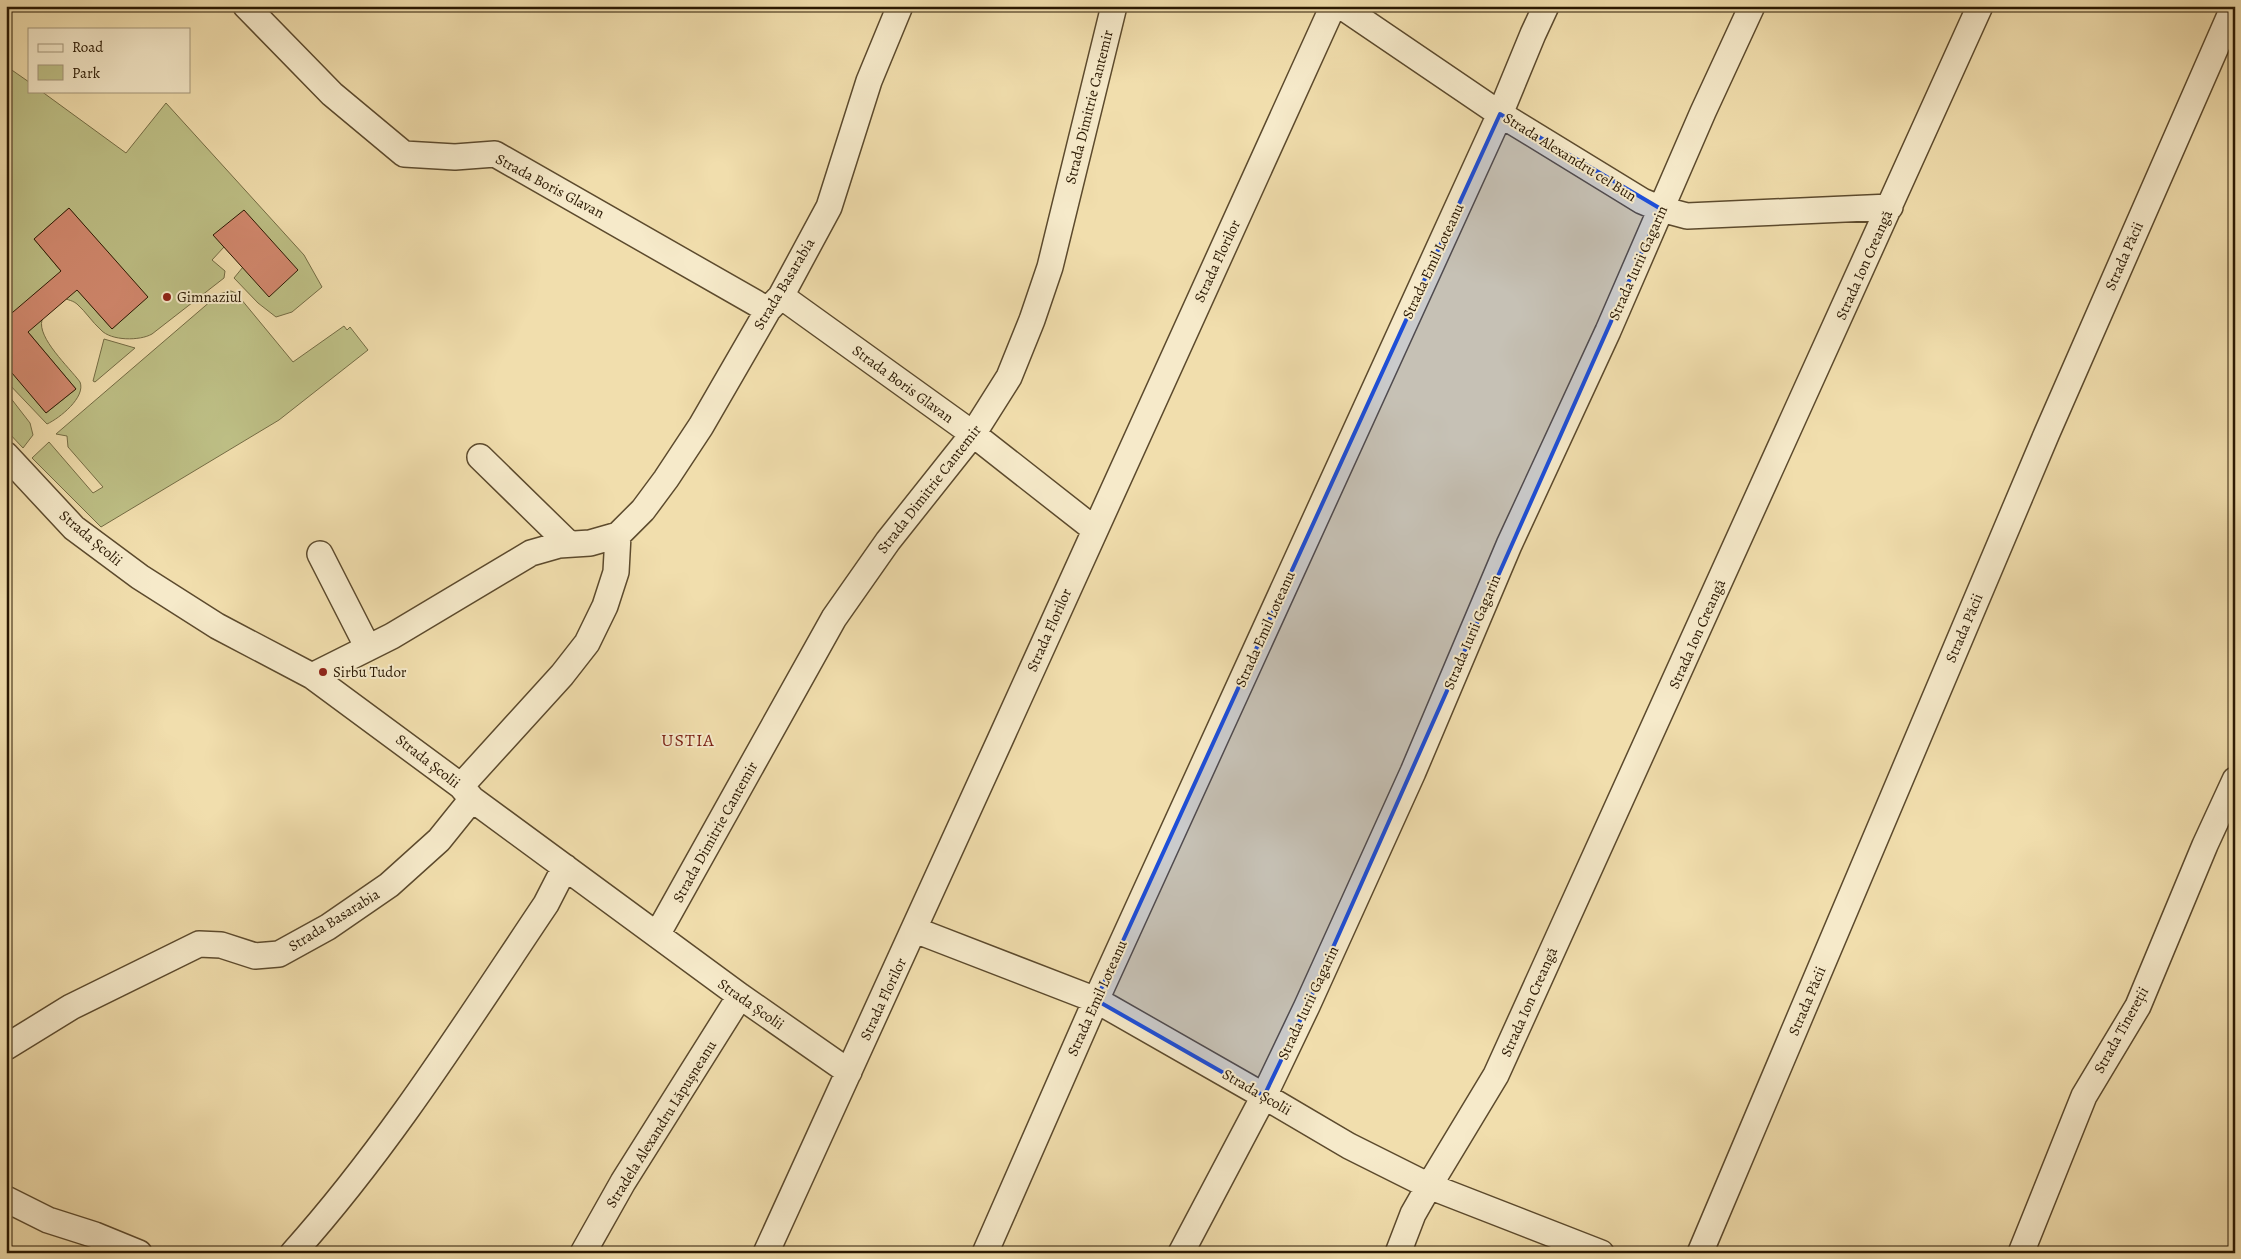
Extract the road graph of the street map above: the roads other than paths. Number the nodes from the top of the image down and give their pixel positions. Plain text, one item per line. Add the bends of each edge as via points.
1 (246, 6) edge
2 (900, 6) edge
3 (1114, 6) edge
4 (1333, 6) edge
5 (1341, 6) edge
6 (1546, 6) edge
7 (1752, 6) edge
8 (1980, 6) edge
9 (2234, 6) edge
10 (1500, 114) junction
11 (1890, 207) junction
12 (1661, 210) junction
13 (775, 303) junction
14 (973, 434) junction
15 (6, 455) edge
16 (480, 457) dead end
17 (1094, 529) junction
18 (618, 535) junction
19 (569, 544) junction
20 (320, 554) dead end
21 (368, 648) junction
22 (312, 676) junction
23 (2235, 780) edge
24 (467, 793) junction
25 (565, 867) junction
26 (915, 930) junction
27 (657, 935) junction
28 (740, 996) junction
29 (1096, 1000) junction
30 (6, 1047) edge
31 (849, 1072) junction
32 (1264, 1096) junction
33 (1429, 1186) junction
34 (6, 1199) edge
35 (91, 1244) edge
36 (139, 1253) edge
37 (293, 1253) edge
38 (583, 1253) edge
39 (766, 1253) edge
40 (985, 1253) edge
41 (1180, 1253) edge
42 (1398, 1253) edge
43 (1601, 1253) edge
44 (1700, 1253) edge
45 (2021, 1253) edge

1 - 13 street, Strada Boris Glavan via 332,94 404,154 455,157 495,154
2 - 13 street, Strada Basarabia via 869,81 829,207
3 - 14 street, Strada Dimitrie Cantemir via 1041,294 1009,377
4 - 17 street, Strada Florilor
5 - 10 street, Strada Alexandru cel Bun
6 - 10 street, Strada Emil Loteanu
7 - 12 street, Strada Iurii Gagarin
8 - 11 street, Strada Ion Creangă
9 - 44 street, Strada Păcii via 2047,432
10 - 12 street, Strada Alexandru cel Bun
10 - 29 street, Strada Emil Loteanu
11 - 12 street, Strada Alexandru cel Bun via 1687,216
11 - 33 street, Strada Ion Creangă via 1496,1075
12 - 32 street, Strada Iurii Gagarin via 1509,546 1409,781
13 - 14 street, Strada Boris Glavan
13 - 18 street, Strada Basarabia via 666,479 643,510
14 - 17 street, Strada Boris Glavan
14 - 27 street, Strada Dimitrie Cantemir via 888,541 834,618
15 - 22 street, Strada Școlii via 74,528 140,578 216,626
16 - 19 street
17 - 26 street, Strada Florilor
18 - 19 street, Strada Basarabia via 590,543
18 - 24 street, Strada Basarabia via 616,572 587,643
19 - 21 street, Strada Basarabia via 531,553
20 - 21 street
21 - 22 street, Strada Basarabia
22 - 24 street, Strada Școlii
23 - 45 street, Strada Tinereții via 2138,1006 2084,1096
24 - 25 street, Strada Școlii
24 - 30 street, Strada Basarabia via 439,840 389,886 280,954 256,956 221,945 199,944 71,1006
25 - 27 street, Strada Școlii
25 - 37 street via 546,904 403,1117
26 - 29 street, Strada Școlii
26 - 31 street, Strada Florilor
27 - 28 street, Strada Școlii
28 - 31 street, Strada Școlii
28 - 38 street, Stradela Alexandru Lăpușneanu via 623,1182
29 - 32 street, Strada Școlii
29 - 40 street, Strada Emil Loteanu
31 - 39 street, Strada Florilor
32 - 33 street, Strada Școlii via 1349,1146
32 - 41 street, Strada Iurii Gagarin
33 - 42 street, Strada Ion Creangă via 1413,1214
33 - 43 street, Strada Școlii
34 - 35 street
35 - 36 street

